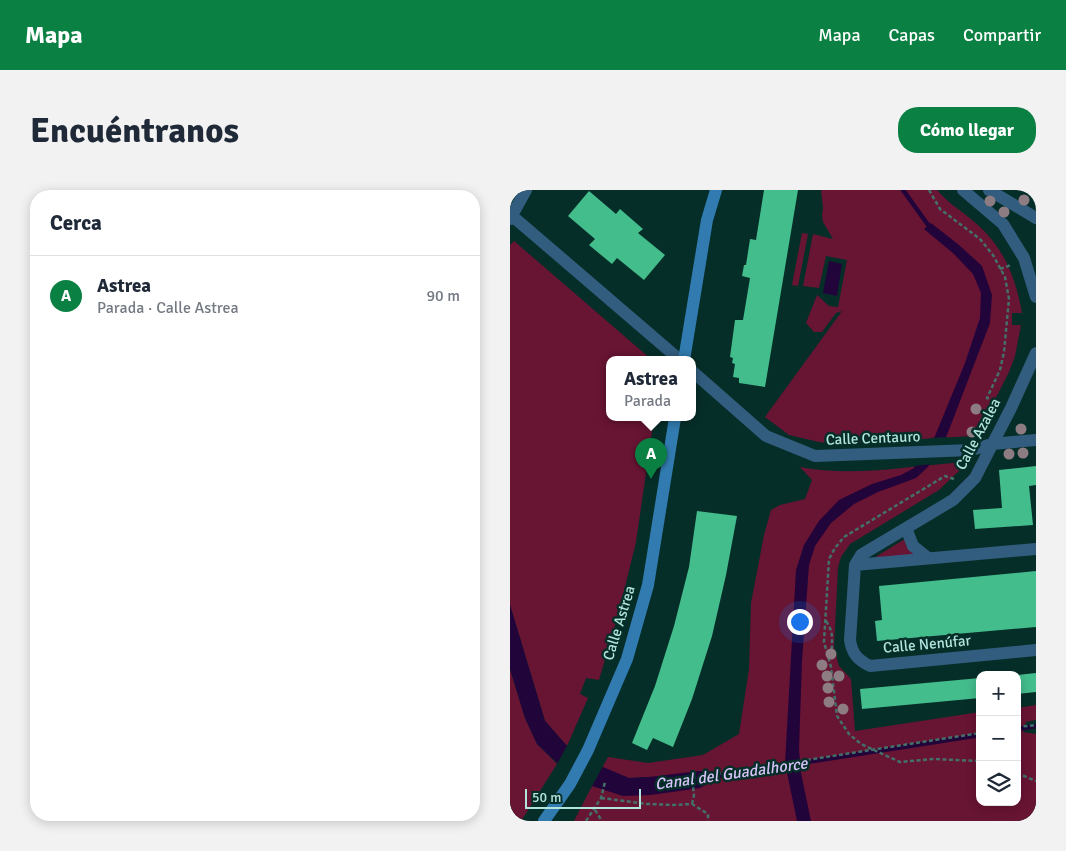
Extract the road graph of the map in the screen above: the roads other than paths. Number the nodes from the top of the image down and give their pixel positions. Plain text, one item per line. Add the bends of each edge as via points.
1 (526, 190) edge
2 (716, 190) edge
3 (963, 190) edge
4 (989, 190) edge
5 (511, 216) edge
6 (1036, 218) edge
7 (1036, 297) edge
8 (1036, 353) edge
9 (675, 356) edge
10 (685, 356) edge
11 (696, 375) edge
12 (675, 421) edge
13 (1036, 440) edge
14 (992, 444) junction
15 (906, 528) junction
16 (1036, 549) edge
17 (928, 558) junction
18 (855, 565) junction
19 (1036, 650) edge
20 (544, 821) edge

1 - 5 street
2 - 10 street via 707,220
3 - 7 street via 1003,224 1024,258
4 - 6 street
5 - 9 street
8 - 14 street, Calle Azalea
11 - 14 street, Calle Centauro via 766,436 815,456 966,450
12 - 20 street, Calle Astrea via 648,585 627,659 588,750 570,784
13 - 14 street, Calle Centauro
14 - 15 street, Calle Azalea via 975,478 961,494
15 - 17 street via 913,546
15 - 18 street, Calle Azalea via 861,555
16 - 17 street
17 - 18 street
18 - 19 street, Calle Nenúfar via 850,640 852,651 870,666

